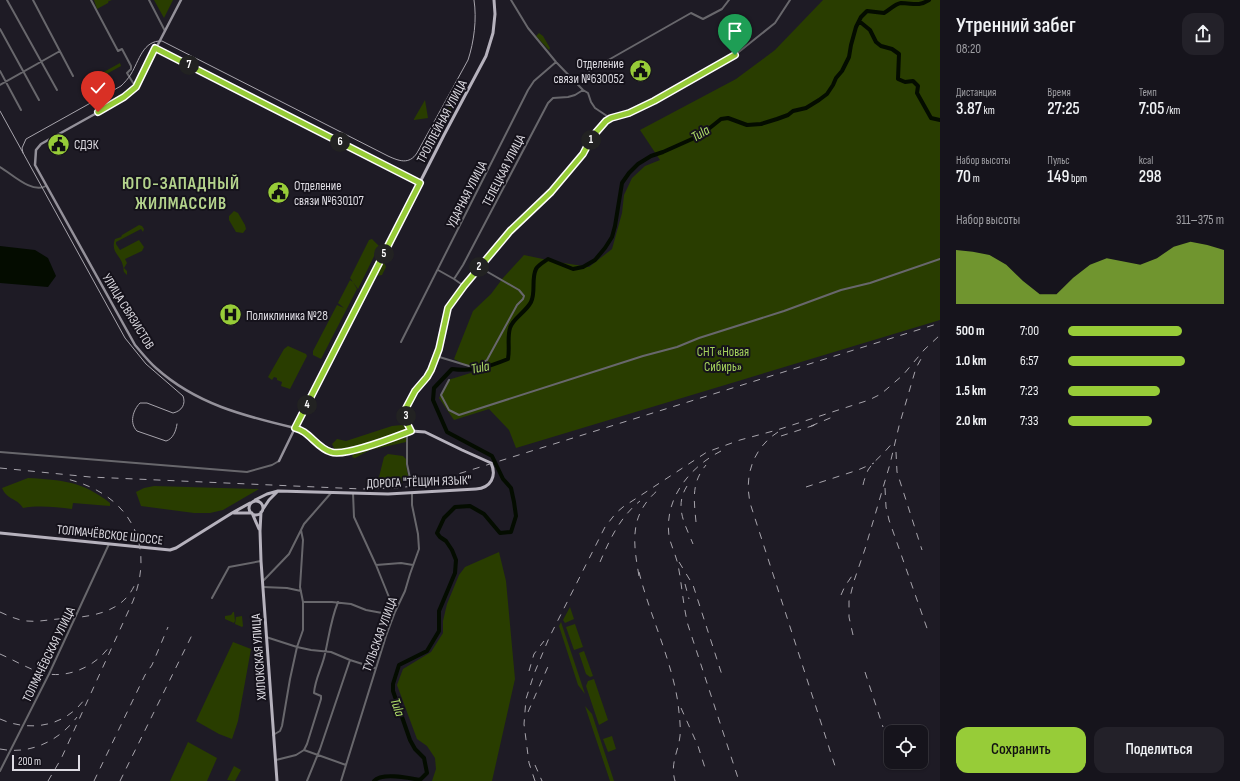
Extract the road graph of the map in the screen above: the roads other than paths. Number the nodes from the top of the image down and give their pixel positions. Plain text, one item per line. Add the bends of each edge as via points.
1 (7, 0) edge
2 (33, 0) edge
3 (91, 0) edge
4 (149, 0) edge
5 (180, 0) edge
6 (494, 0) edge
7 (511, 0) edge
8 (728, 0) edge
9 (790, 0) edge
10 (0, 29) edge
11 (165, 30) junction
12 (155, 48) junction
13 (60, 51) junction
14 (41, 62) junction
15 (556, 62) junction
16 (0, 71) edge
17 (24, 71) junction
18 (588, 71) dead end
19 (73, 76) dead end
20 (6, 82) junction
21 (0, 85) edge
22 (136, 87) junction
23 (57, 90) dead end
24 (583, 90) junction
25 (39, 100) dead end
26 (21, 110) dead end
27 (611, 118) junction
28 (0, 167) edge
29 (420, 183) junction
30 (46, 186) junction
31 (940, 259) edge
32 (479, 267) junction
33 (438, 270) junction
34 (454, 279) junction
35 (464, 286) junction
36 (401, 342) dead end
37 (436, 356) junction
38 (449, 380) dead end
39 (295, 428) junction
40 (411, 431) junction
41 (406, 433) junction
42 (0, 452) edge
43 (279, 461) joint
44 (411, 483) dead end
45 (278, 491) junction
46 (331, 493) junction
47 (353, 493) junction
48 (412, 493) junction
49 (255, 500) junction
50 (250, 503) junction
51 (262, 511) junction
52 (232, 513) junction
53 (251, 513) junction
54 (301, 530) junction
55 (260, 531) junction
56 (0, 533) edge
57 (109, 544) junction
58 (261, 562) junction
59 (376, 565) junction
60 (413, 565) junction
61 (262, 581) junction
62 (263, 587) junction
63 (301, 591) junction
64 (212, 598) dead end
65 (303, 602) junction
66 (338, 602) junction
67 (395, 612) junction
68 (393, 615) junction
69 (266, 637) junction
70 (297, 647) junction
71 (326, 651) junction
72 (350, 660) junction
73 (376, 668) junction
74 (273, 735) junction
75 (304, 750) junction
76 (317, 755) junction
77 (276, 760) junction
78 (346, 765) junction
79 (0, 771) edge
80 (277, 781) edge
81 (308, 781) edge
82 (341, 781) edge

1 - 14 street
2 - 13 street
3 - 22 street via 118,51 122,49 131,66 127,73
4 - 11 street
5 - 11 main road
6 - 29 main road, ТРОЛЛЕЙНАЯ УЛИЦА via 493,33 486,56
7 - 15 street via 528,28
8 - 18 street via 722,9 703,19 691,13
9 - 27 street via 774,23 735,55 654,101
10 - 17 street
11 - 12 main road
12 - 22 main road
12 - 29 main road
13 - 14 street
13 - 19 street
14 - 17 street
14 - 23 street
15 - 24 street
15 - 33 street, УДАРНАЯ УЛИЦА via 534,81 528,90
16 - 20 street
17 - 20 street
17 - 25 street
20 - 21 street
20 - 26 street
22 - 30 main road, УЛИЦА СВЯЗИСТОВ via 120,100 41,144 36,150 35,165
24 - 27 street via 588,93 595,108
24 - 34 street, ТЕЛЕЦКАЯ УЛИЦА via 568,97 553,98 548,103
27 - 32 street via 598,129 583,154 551,192 510,231
28 - 30 street via 34,188
29 - 39 main road, ТРОЛЛЕЙНАЯ УЛИЦА
30 - 39 main road, УЛИЦА СВЯЗИСТОВ via 127,332 152,364 172,381 204,401 245,416
31 - 38 street via 841,290 677,347 459,415 449,410 442,395
32 - 35 street
32 - 37 street via 519,290 524,296 487,360 478,366 469,366
33 - 34 street
33 - 36 street, УДАРНАЯ УЛИЦА
34 - 35 street
35 - 37 street via 448,308
37 - 40 street via 427,377 415,391 406,408 407,423
39 - 41 main road via 322,448 338,453
39 - 43 main road, ТРОЛЛЕЙНАЯ УЛИЦА
40 - 41 main road
40 - 48 main road, ДОРОГА "ТЁЩИН ЯЗЫК" via 428,433 487,460 491,463 493,473 490,483 484,488
41 - 44 street via 407,464
42 - 43 street via 247,472
45 - 46 main road, ДОРОГА "ТЁЩИН ЯЗЫК"
45 - 49 main road
45 - 51 main road
46 - 47 main road, ДОРОГА "ТЁЩИН ЯЗЫК"
46 - 54 street
47 - 48 main road, ДОРОГА "ТЁЩИН ЯЗЫК"
47 - 59 street via 354,517
48 - 60 street, ТУЛЬСКАЯ УЛИЦА via 413,514 420,542
49 - 50 main road
49 - 51 main road via 262,503
50 - 52 main road, ТОЛМАЧЁВСКОЕ ШОССЕ
50 - 53 main road
51 - 53 main road via 259,514
51 - 55 main road, ХИЛОКСКАЯ УЛИЦА
52 - 53 main road
52 - 57 main road, ТОЛМАЧЁВСКОЕ ШОССЕ via 170,550
53 - 55 main road
54 - 61 street via 289,554
54 - 63 street
55 - 58 main road, ХИЛОКСКАЯ УЛИЦА
56 - 57 main road, ТОЛМАЧЁВСКОЕ ШОССЕ
57 - 79 street, ТОЛМАЧЁВСКАЯ УЛИЦА via 49,674
58 - 61 main road, ХИЛОКСКАЯ УЛИЦА
58 - 64 street via 228,568
59 - 60 street
59 - 67 street
60 - 67 street, ТУЛЬСКАЯ УЛИЦА
61 - 62 main road, ХИЛОКСКАЯ УЛИЦА
62 - 63 street
62 - 69 main road, ХИЛОКСКАЯ УЛИЦА
63 - 65 street
65 - 66 street
65 - 70 street via 303,630
66 - 68 street via 380,614
66 - 71 street
67 - 68 street, ТУЛЬСКАЯ УЛИЦА
68 - 73 street, ТУЛЬСКАЯ УЛИЦА
69 - 70 street
69 - 74 main road, ХИЛОКСКАЯ УЛИЦА
70 - 71 street
70 - 74 street via 282,726 280,731
71 - 72 street
71 - 75 street via 315,683 314,693 320,695 321,699
72 - 73 street
72 - 76 street
73 - 78 street, ТУЛЬСКАЯ УЛИЦА
74 - 77 main road, ХИЛОКСКАЯ УЛИЦА
75 - 76 street
75 - 77 street via 296,755
76 - 78 street
76 - 81 street
77 - 80 main road, ХИЛОКСКАЯ УЛИЦА
78 - 82 street, ТУЛЬСКАЯ УЛИЦА

